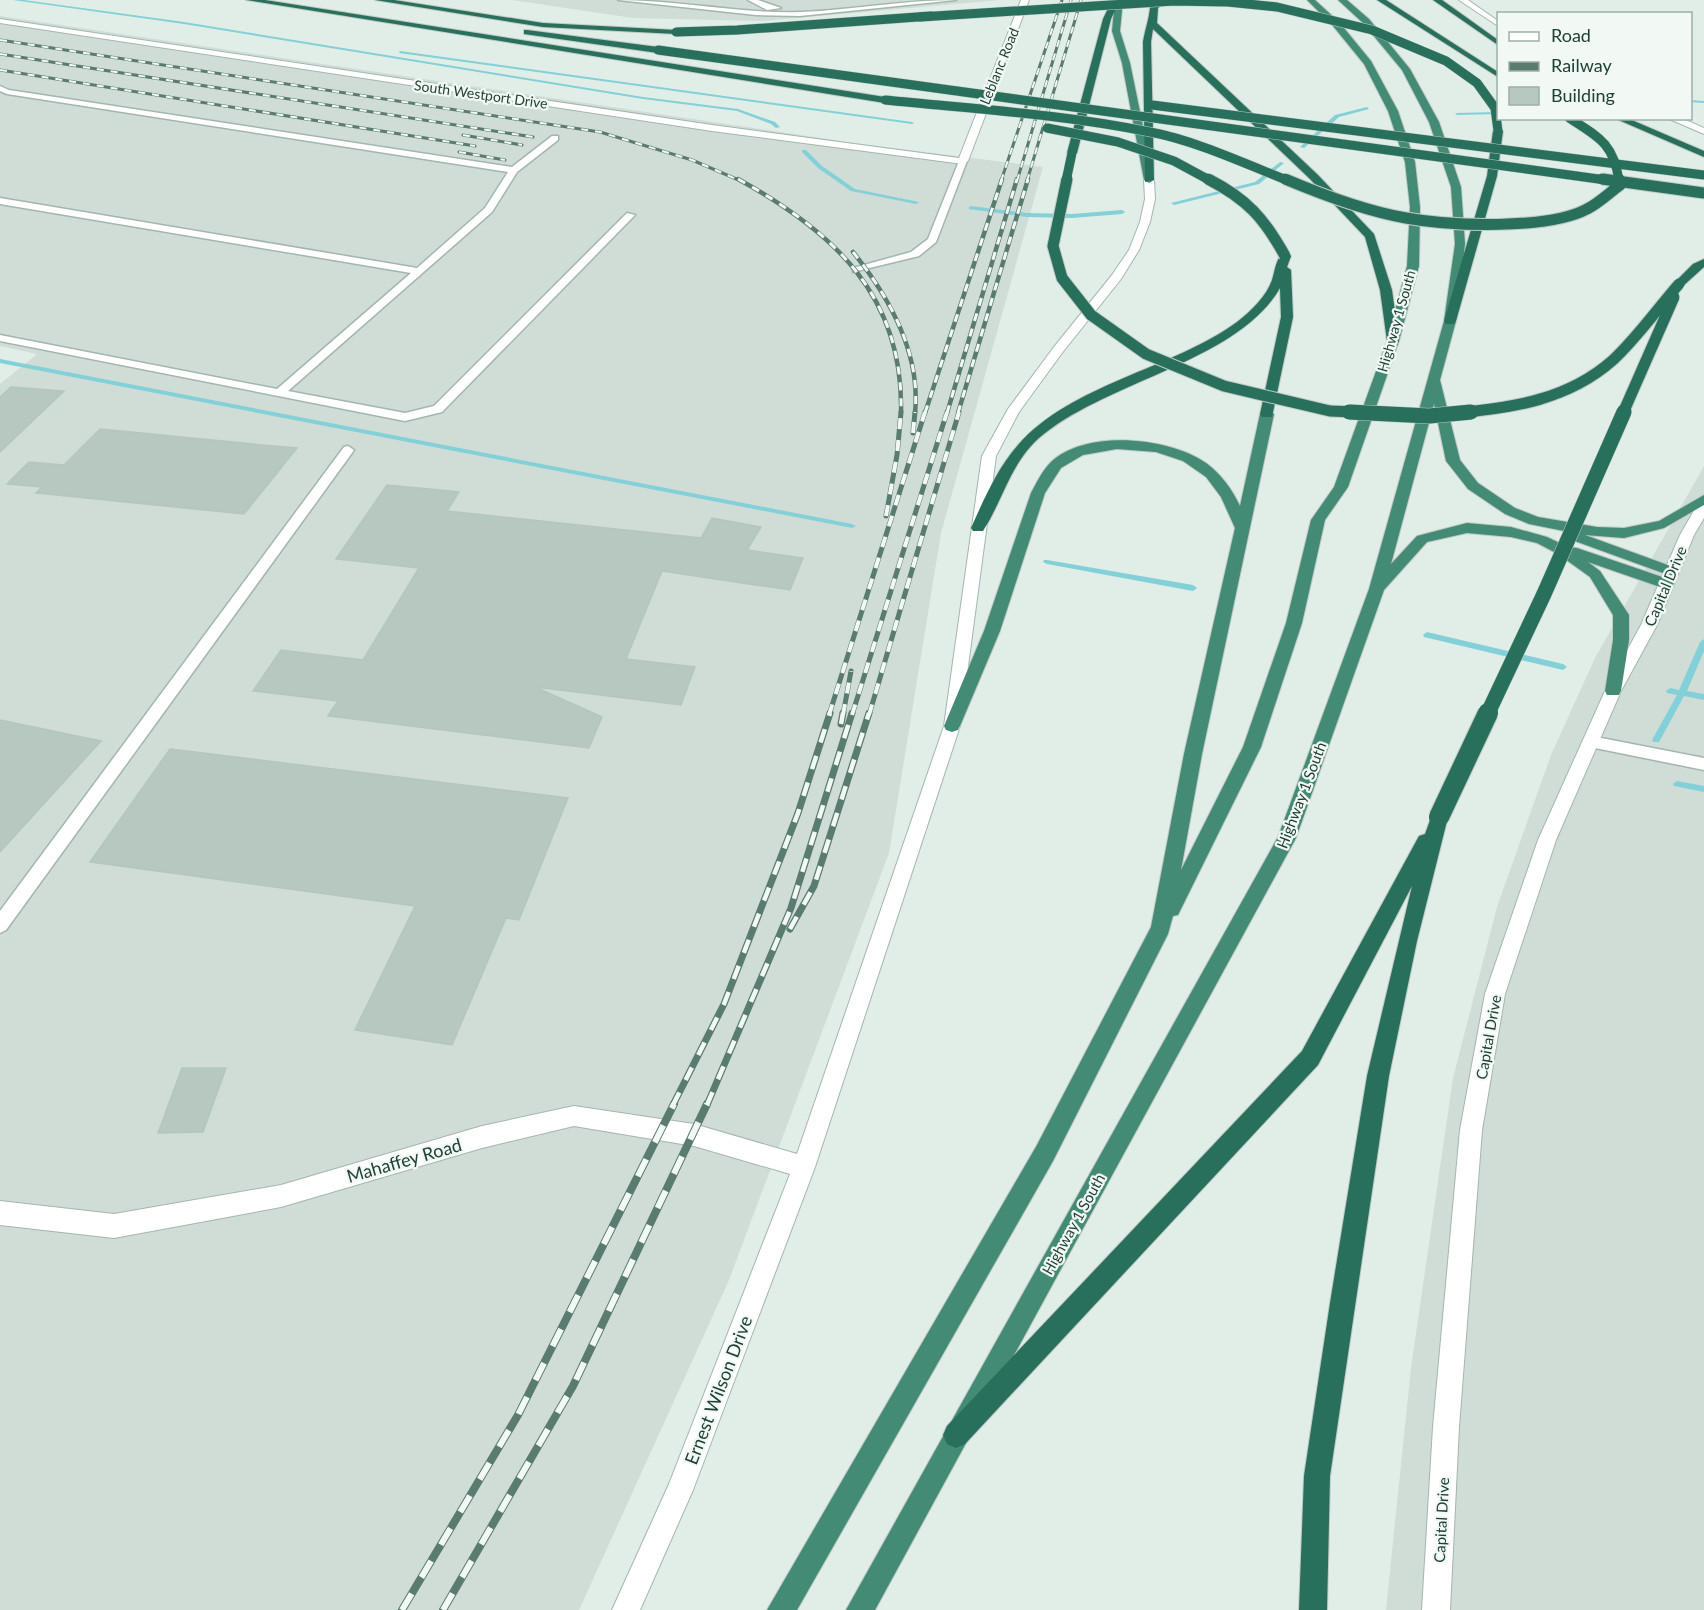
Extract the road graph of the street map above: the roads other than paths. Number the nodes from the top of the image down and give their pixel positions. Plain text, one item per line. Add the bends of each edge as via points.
1 (250, 0) edge
2 (287, 0) edge
3 (379, 0) edge
4 (622, 0) edge
5 (752, 0) edge
6 (952, 0) edge
7 (1025, 0) edge
8 (1046, 0) edge
9 (1118, 0) edge
10 (1164, 0) edge
11 (1311, 0) edge
12 (1342, 0) edge
13 (1381, 0) edge
14 (1463, 0) edge
15 (1435, 2) edge
16 (813, 4) dead end
17 (794, 8) junction
18 (800, 14) junction
19 (920, 17) junction
20 (0, 21) edge
21 (527, 22) junction
22 (461, 23) dead end
23 (1497, 23) edge
24 (1153, 24) junction
25 (507, 29) dead end
26 (1497, 42) edge
27 (1497, 74) edge
28 (937, 78) dead end
29 (984, 84) dead end
30 (1008, 87) dead end
31 (0, 88) edge
32 (1079, 96) dead end
33 (1102, 99) dead end
34 (885, 100) junction
35 (1126, 102) dead end
36 (1572, 120) edge
37 (1623, 120) edge
38 (1676, 120) edge
39 (1704, 131) edge
40 (555, 138) dead end
41 (1704, 154) edge
42 (963, 161) junction
43 (514, 170) junction
44 (1704, 175) edge
45 (1149, 180) junction
46 (1704, 193) edge
47 (0, 201) edge
48 (630, 215) dead end
49 (1285, 256) junction
50 (1704, 262) edge
51 (857, 270) dead end
52 (419, 271) junction
53 (1679, 284) junction
54 (1450, 321) junction
55 (0, 338) edge
56 (1393, 341) junction
57 (1435, 378) junction
58 (279, 393) junction
59 (348, 450) dead end
60 (1704, 499) edge
61 (1704, 505) edge
62 (1534, 521) junction
63 (1241, 526) junction
64 (978, 528) junction
65 (1542, 540) junction
66 (1669, 578) junction
67 (1377, 590) junction
68 (1613, 691) junction
69 (952, 726) junction
70 (1591, 742) junction
71 (1704, 764) edge
72 (1439, 817) junction
73 (0, 925) edge
74 (1161, 928) junction
75 (804, 1167) junction
76 (0, 1213) edge
77 (956, 1435) junction
78 (626, 1610) edge
79 (781, 1610) edge
80 (860, 1610) edge
81 (1313, 1610) edge
82 (1436, 1610) edge

1 - 34 highway
2 - 22 highway
3 - 21 highway
4 - 18 lane
5 - 17 lane via 770,8
6 - 18 lane
7 - 42 street, Leblanc Road
8 - 19 highway, bridge
9 - 45 highway via 1116,31
9 - 53 highway, bridge via 1107,19 1072,153 1053,246 1062,278 1091,315 1146,354 1224,386 1330,411 1429,416 1512,408 1575,387 1613,360
10 - 24 highway via 1154,7
11 - 56 highway, Highway 1 South via 1368,63 1393,111 1410,162 1415,207 1413,266
12 - 54 highway, Highway 1 South via 1366,21 1406,69 1434,122 1456,187 1460,244
13 - 27 highway
14 - 23 street
15 - 26 highway
16 - 17 lane
17 - 18 lane
19 - 21 highway, bridge via 676,32
19 - 54 highway, bridge via 1174,1 1228,2 1278,7 1372,30 1446,61 1478,83 1495,108 1498,131 1492,176
20 - 42 street, South Westport Drive via 712,128
21 - 28 highway
24 - 45 highway via 1147,42
24 - 56 highway via 1314,177 1370,236 1386,290
25 - 46 highway, bridge
29 - 30 highway
31 - 43 lane
32 - 33 highway
34 - 36 highway, bridge via 1057,117 1152,132 1322,194 1406,218 1475,224 1538,223 1586,210 1620,185 1616,158 1596,135
34 - 49 highway, bridge via 1118,142 1174,161 1231,191 1267,224
35 - 44 highway, bridge
37 - 41 highway
38 - 39 street
40 - 43 lane
42 - 51 lane via 932,240 915,254
43 - 52 lane via 489,210
45 - 64 street, Ernest Wilson Drive via 1150,199 1134,250 1013,412 989,456
47 - 52 lane
48 - 58 lane via 438,409 405,417
49 - 63 highway via 1287,317
49 - 64 highway via 1275,289 1255,314 1228,335 1095,398 1044,428 1012,461
50 - 53 highway
52 - 58 lane
53 - 72 highway, bridge via 1544,594
54 - 57 highway, Highway 1 South
55 - 58 lane
56 - 74 highway, Highway 1 South via 1341,487 1318,520 1294,623 1252,747
57 - 62 highway via 1453,461 1473,486 1510,511
57 - 67 highway, Highway 1 South
59 - 73 lane
60 - 62 highway via 1664,524 1624,532 1597,532
61 - 66 street, Capital Drive
62 - 66 highway
63 - 69 highway via 1221,482 1199,464 1173,452 1141,446 1102,446 1081,451 1056,465 1040,486 997,618
63 - 74 highway
64 - 69 street, Ernest Wilson Drive
65 - 66 highway
65 - 67 highway via 1511,532 1467,528 1422,539
65 - 68 highway via 1594,574 1621,615
66 - 68 street, Capital Drive
67 - 77 highway, Highway 1 South via 1287,838
68 - 70 street, Capital Drive
69 - 75 street, Ernest Wilson Drive
70 - 71 lane
70 - 82 street, Capital Drive via 1547,840 1495,994 1471,1130 1446,1427
72 - 77 highway via 1310,1058
72 - 81 highway via 1378,1076 1317,1476
74 - 79 highway, Highway 1 South via 1045,1153
75 - 76 street, Mahaffey Road via 694,1135 574,1116 482,1137 281,1196 114,1226
75 - 78 street, Ernest Wilson Drive via 680,1490
77 - 80 highway, Highway 1 South

